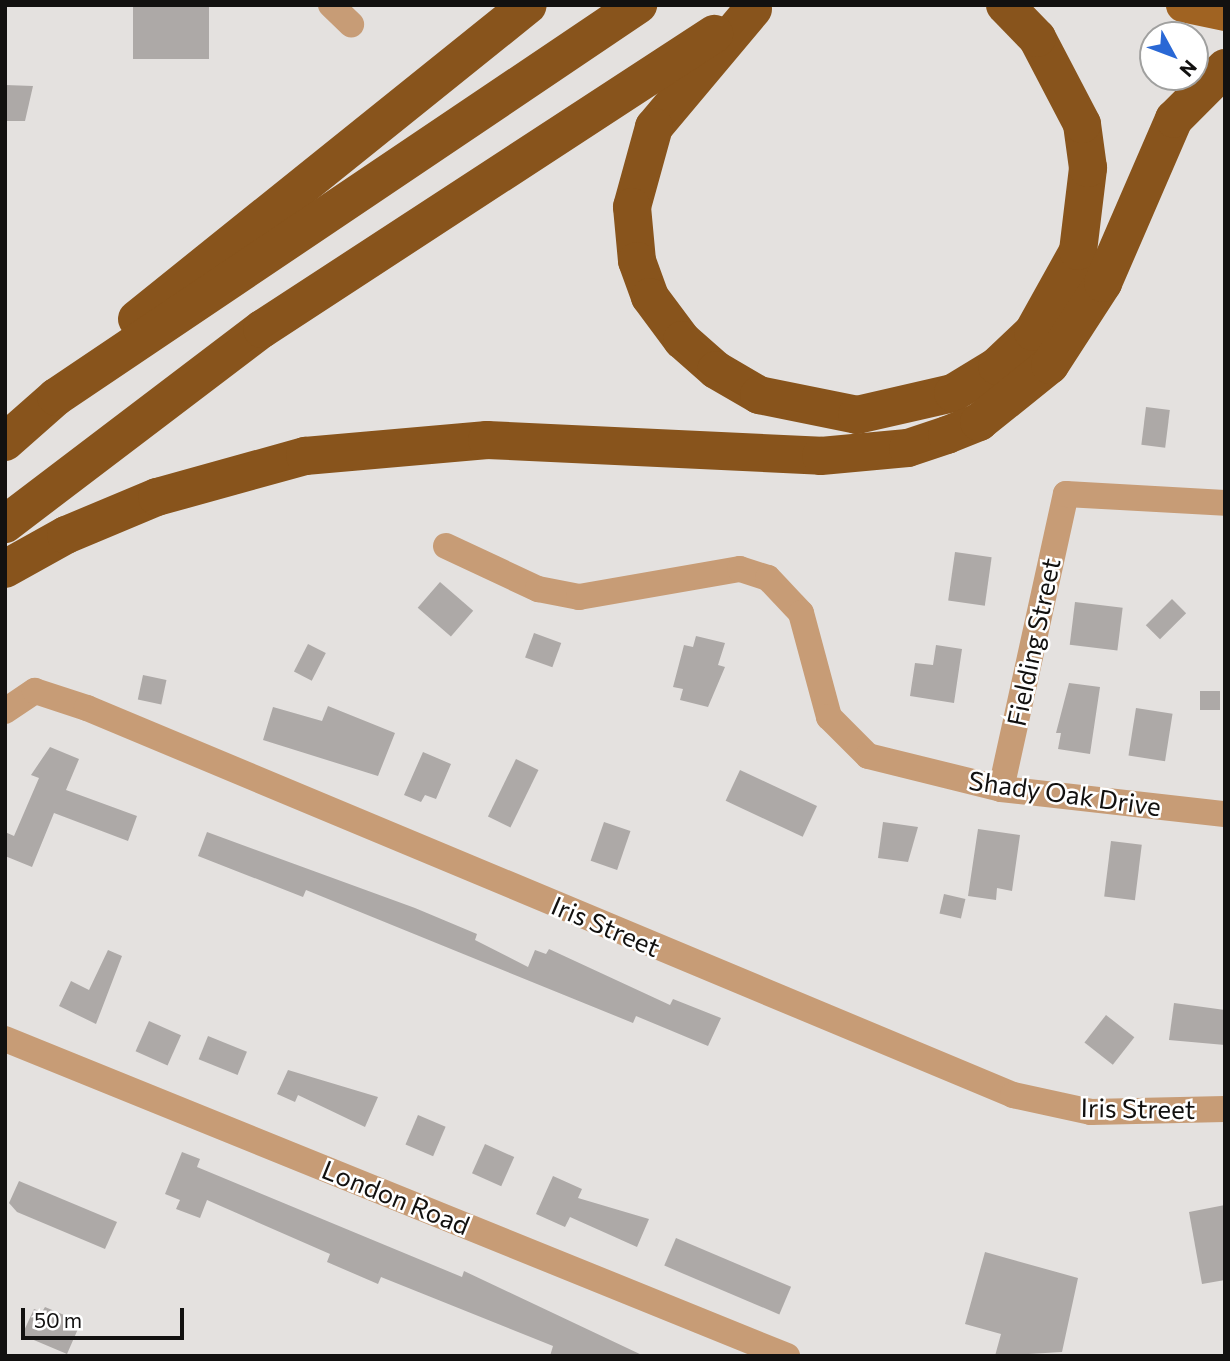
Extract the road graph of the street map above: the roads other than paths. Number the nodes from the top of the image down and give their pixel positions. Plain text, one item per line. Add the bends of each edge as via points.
1 (331, 5) edge
2 (528, 5) edge
3 (638, 5) edge
4 (1005, 5) edge
5 (1182, 5) edge
6 (755, 7) edge
7 (1225, 14) edge
8 (351, 24) dead end
9 (1225, 68) edge
10 (56, 397) junction
11 (5, 442) edge
12 (1225, 503) edge
13 (5, 524) edge
14 (446, 546) dead end
15 (5, 569) edge
16 (5, 711) edge
17 (1001, 789) junction
18 (1225, 814) edge
19 (5, 1039) edge
20 (1225, 1109) edge
21 (788, 1356) edge

1 - 8 street
2 - 10 highway via 158,298
3 - 10 highway
4 - 6 highway via 1037,37 1082,124 1087,181 1078,251 1034,332 997,366 953,393 857,415 759,395 716,370 682,340 650,298 637,261 632,207 654,127
5 - 7 main road
6 - 13 highway via 262,329
9 - 15 highway via 1174,119 1103,283 1050,365 979,422 908,448 821,456 486,440 305,456 157,497 66,535
10 - 11 highway
12 - 17 street, Fielding Street via 1066,494
14 - 17 street, Shady Oak Drive via 538,589 579,597 740,569 768,578 800,612 829,717 845,738 868,756
16 - 20 street, Iris Street via 35,691 87,708 1013,1095 1091,1112
17 - 18 street, Shady Oak Drive
19 - 21 street, London Road

